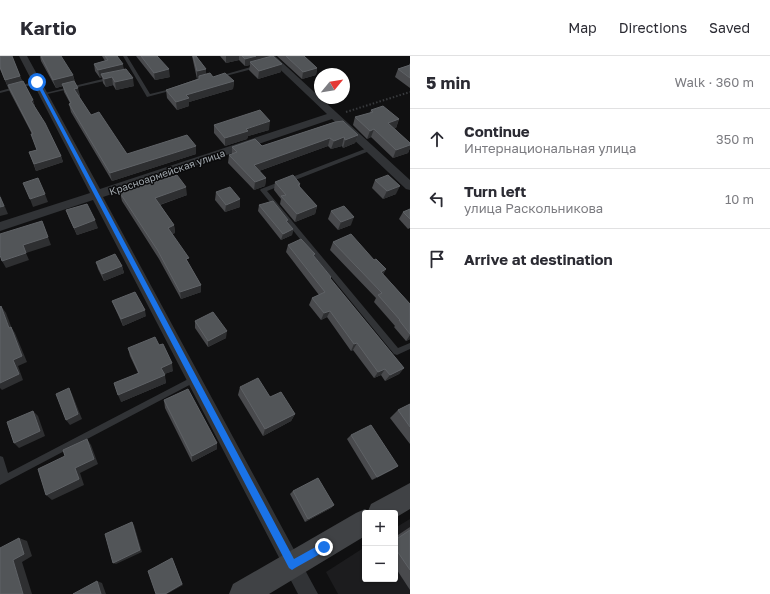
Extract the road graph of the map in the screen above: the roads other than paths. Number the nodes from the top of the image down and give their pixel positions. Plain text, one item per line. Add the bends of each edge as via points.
1 (23, 56) edge
2 (125, 56) edge
3 (271, 60) edge
4 (260, 65) edge
5 (135, 72) junction
6 (127, 74) edge
7 (119, 76) edge
8 (216, 77) edge
9 (40, 88) junction
10 (179, 88) edge
11 (0, 92) edge
12 (334, 115) junction
13 (370, 149) junction
14 (410, 186) edge
15 (97, 195) junction
16 (0, 227) edge
17 (410, 346) edge
18 (194, 379) junction
19 (0, 460) edge
20 (2, 480) edge
21 (410, 495) edge
22 (385, 510) edge
23 (362, 524) edge
24 (292, 565) junction
25 (243, 594) edge
26 (308, 594) edge

1 - 9 street
2 - 5 lane
3 - 12 street
4 - 8 lane
5 - 6 lane
5 - 10 lane via 149,96
7 - 9 lane
9 - 11 lane
9 - 15 street
12 - 13 street
12 - 15 street, Красноармейская улица
13 - 14 street
13 - 17 lane via 263,190 397,352
15 - 16 street, Красноармейская улица
15 - 18 street
18 - 20 lane
18 - 24 street
19 - 20 lane
21 - 22 main road
23 - 24 main road
24 - 25 main road
24 - 26 street

